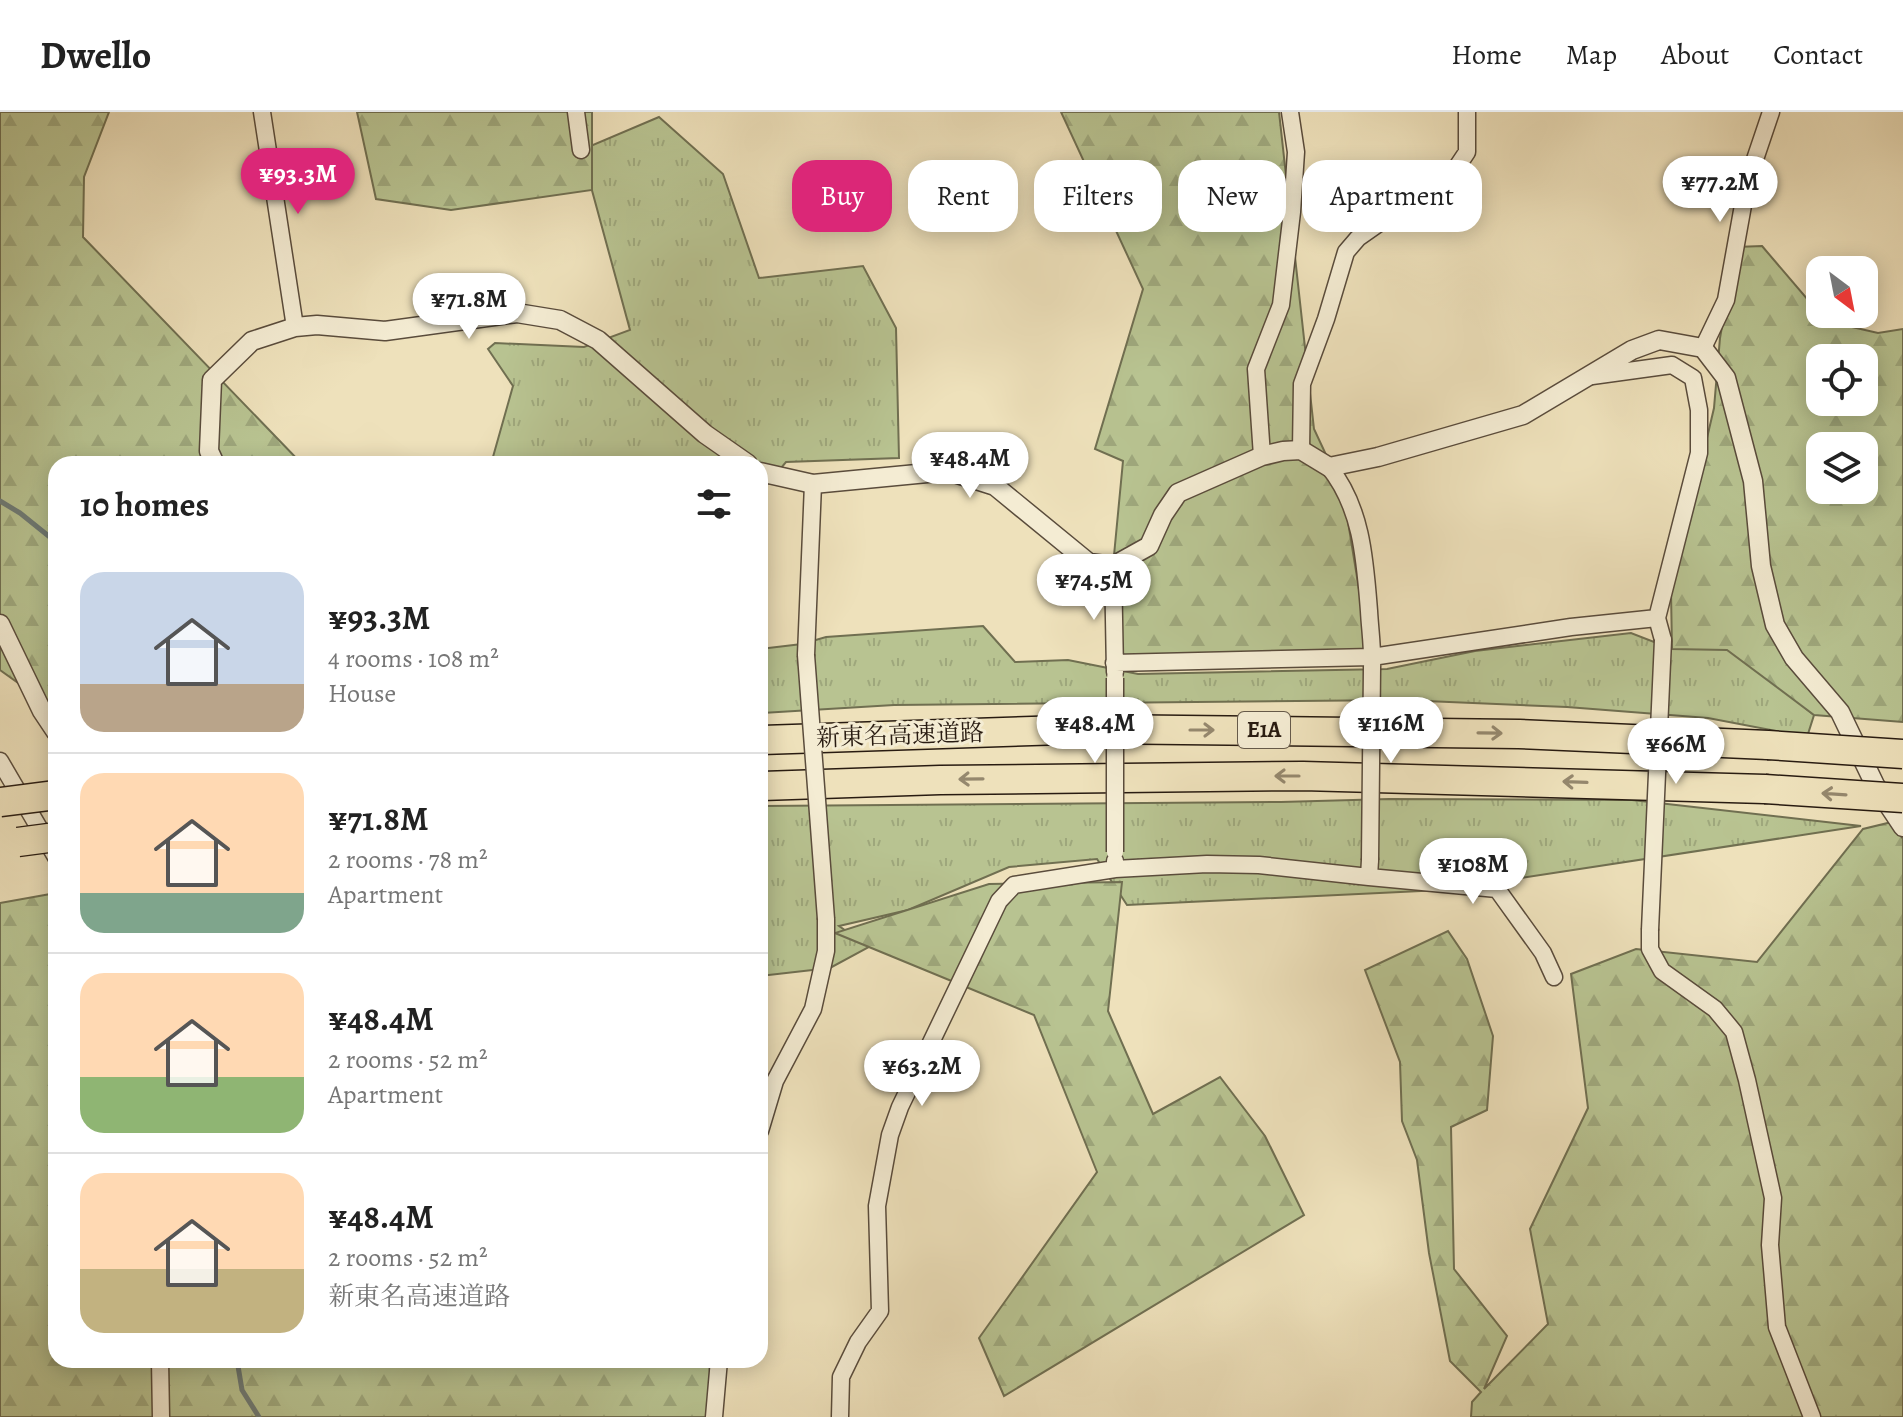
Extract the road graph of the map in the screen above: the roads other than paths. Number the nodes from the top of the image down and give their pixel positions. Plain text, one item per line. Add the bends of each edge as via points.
1 (262, 112) edge
2 (576, 112) edge
3 (1290, 112) edge
4 (1467, 112) edge
5 (1771, 112) edge
6 (581, 150) dead end
7 (295, 327) junction
8 (1703, 348) junction
9 (1589, 376) junction
10 (1301, 450) junction
11 (211, 456) edge
12 (737, 456) edge
13 (1262, 456) junction
14 (1329, 467) junction
15 (768, 474) edge
16 (813, 484) junction
17 (1113, 566) junction
18 (1657, 618) junction
19 (0, 624) edge
20 (1372, 663) junction
21 (1115, 670) junction
22 (48, 720) edge
23 (768, 740) edge
24 (1903, 754) edge
25 (0, 761) edge
26 (768, 786) edge
27 (48, 796) edge
28 (1903, 798) edge
29 (0, 802) edge
30 (1903, 827) edge
31 (48, 838) edge
32 (9, 843) edge
33 (48, 843) edge
34 (1115, 860) junction
35 (1369, 868) junction
36 (1554, 977) dead end
37 (768, 1104) edge
38 (160, 1368) edge
39 (718, 1368) edge
40 (161, 1417) edge
41 (714, 1417) edge
42 (840, 1417) edge
43 (1812, 1417) edge

1 - 7 street
2 - 6 street
3 - 13 street via 1296,152 1281,305 1256,369
4 - 10 street via 1467,152 1455,170 1346,252 1302,384
5 - 8 street via 1747,183 1726,300
7 - 11 street via 252,341 212,380
7 - 12 street via 385,331 517,313 560,320 598,340
8 - 9 street via 1659,340
8 - 30 street via 1726,378 1746,452 1761,566 1775,625 1794,658 1840,712 1875,785
9 - 14 street via 1523,415
9 - 18 street via 1672,365 1693,378 1699,453
10 - 13 street
10 - 14 street
13 - 17 street via 1178,493 1149,546
14 - 20 street via 1343,484 1365,553
15 - 16 street
16 - 17 street via 948,471 995,486 1089,563
16 - 37 street, bridge via 806,655 826,951 813,1009
17 - 21 street
18 - 20 street via 1571,627
18 - 43 street, bridge via 1663,640 1650,949 1662,971 1715,1009 1734,1032 1773,1198 1770,1245 1777,1327
19 - 22 street
20 - 21 street
20 - 35 street, bridge
21 - 34 street, bridge
23 -> 24 highway, 新東名高速道路 / E1A, bridge via 1095,729 1504,733
25 - 33 street
28 -> 26 highway, 新東名高速道路 / E1A, bridge via 1303,776
27 - 29 highway, bridge
31 - 32 highway, bridge
34 - 35 street
34 - 42 street via 1014,885 999,901 890,1135 877,1206 880,1311 841,1377
35 - 36 street via 1497,889
38 - 40 street
39 - 41 street

